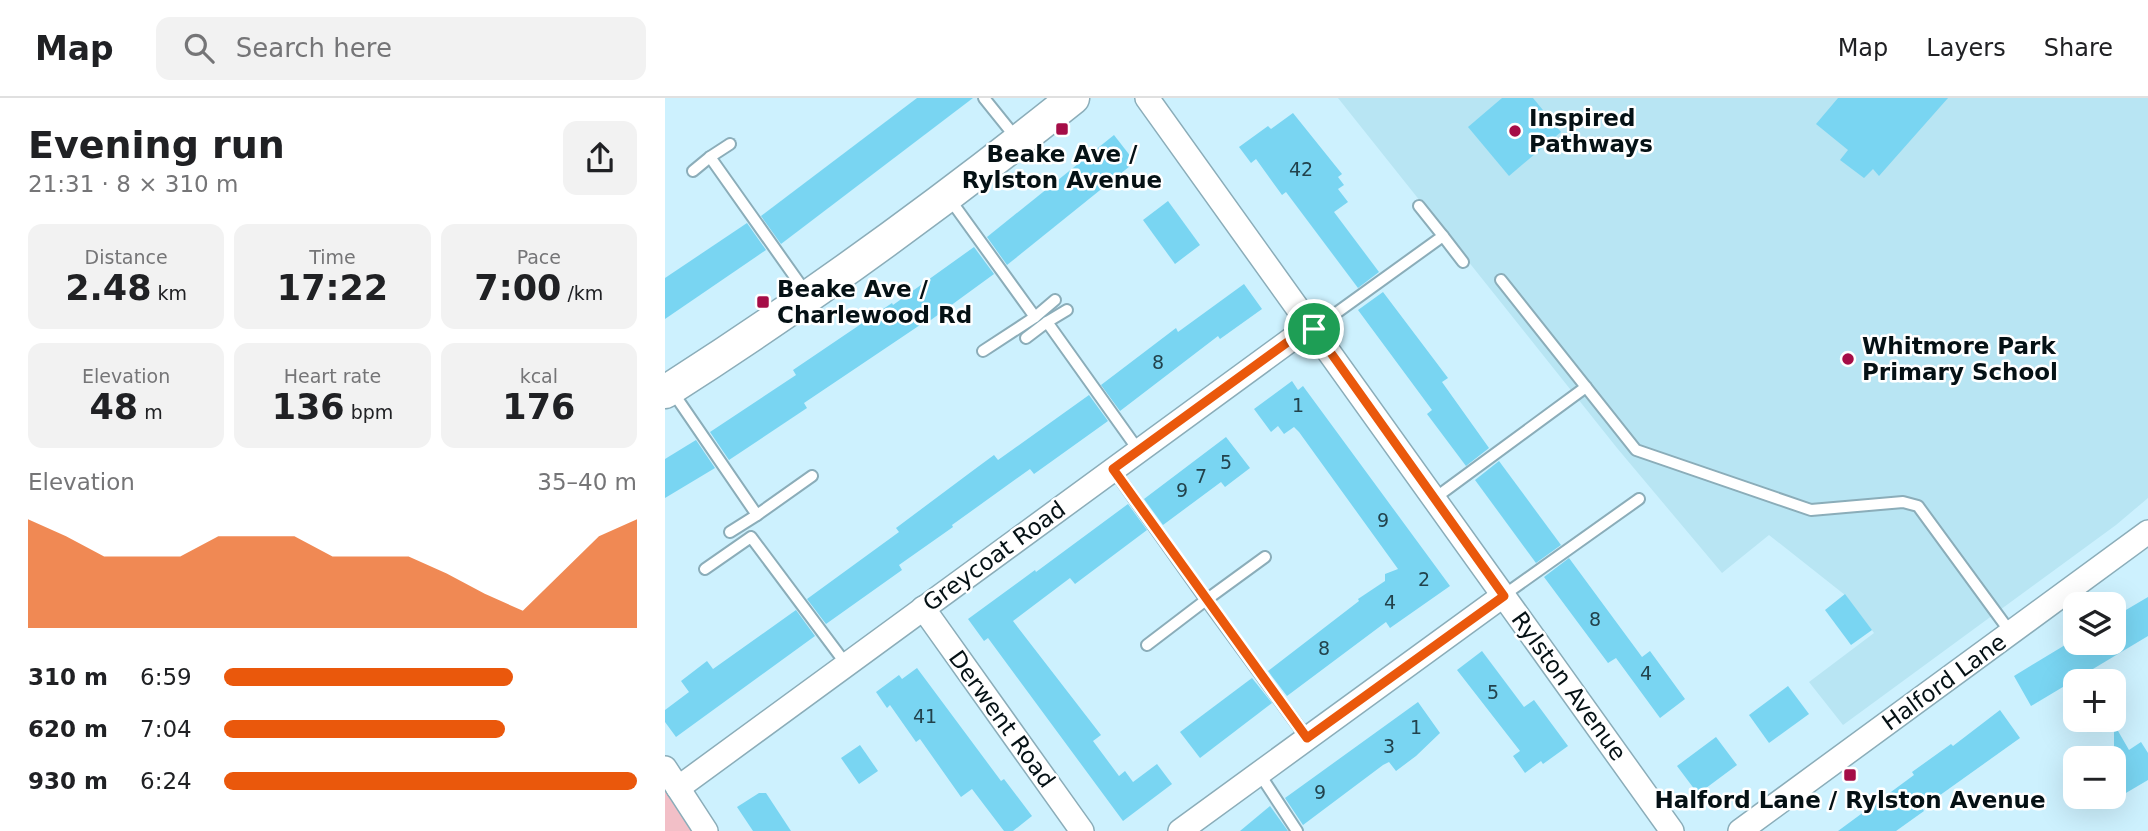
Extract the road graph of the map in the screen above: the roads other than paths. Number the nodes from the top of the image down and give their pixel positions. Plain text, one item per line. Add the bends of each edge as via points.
1 (984, 98) edge
2 (1073, 98) edge
3 (1147, 98) edge
4 (1019, 141) junction
5 (730, 144) dead end
6 (711, 157) junction
7 (693, 171) dead end
8 (947, 196) junction
9 (1419, 206) dead end
10 (1443, 236) junction
11 (1463, 262) dead end
12 (1501, 280) dead end
13 (809, 296) junction
14 (1055, 300) dead end
15 (1067, 310) dead end
16 (1035, 317) junction
17 (1047, 322) junction
18 (1313, 327) junction
19 (1026, 338) dead end
20 (983, 351) dead end
21 (1585, 387) junction
22 (668, 391) edge
23 (1139, 451) junction
24 (1113, 469) junction
25 (812, 476) dead end
26 (1435, 498) junction
27 (1639, 499) dead end
28 (757, 515) junction
29 (730, 532) dead end
30 (2148, 532) edge
31 (1265, 557) dead end
32 (705, 569) dead end
33 (1504, 596) junction
34 (1206, 600) junction
35 (923, 608) junction
36 (2011, 633) junction
37 (1147, 645) dead end
38 (846, 664) junction
39 (1307, 738) junction
40 (665, 768) edge
41 (1259, 774) junction
42 (671, 792) edge
43 (706, 831) edge
44 (1082, 831) edge
45 (1180, 831) edge
46 (1297, 831) edge
47 (1672, 831) edge
48 (1740, 831) edge

1 - 4 lane
2 - 4 street
3 - 18 street, Rylston Avenue
4 - 8 street
5 - 6 lane
6 - 7 lane
6 - 13 lane
8 - 13 street
8 - 16 lane
9 - 10 lane
10 - 11 lane
10 - 18 lane
12 - 21 lane
13 - 22 street
14 - 16 lane
15 - 17 lane
16 - 20 lane
17 - 19 lane
17 - 23 lane
18 - 23 street, Greycoat Road
18 - 26 street, Rylston Avenue
21 - 26 lane
21 - 36 lane via 1636,450 1811,510 1903,502 1918,506
22 - 28 lane
23 - 24 street, Greycoat Road
24 - 34 lane
24 - 35 street, Greycoat Road
25 - 28 lane
26 - 33 street, Rylston Avenue
27 - 33 lane
28 - 29 lane
30 - 36 street, Halford Lane
31 - 34 lane
32 - 38 lane via 751,537
33 - 39 street
33 - 47 street, Rylston Avenue
34 - 37 lane
34 - 39 lane
35 - 38 street, Greycoat Road
35 - 44 street, Derwent Road
36 - 48 street, Halford Lane
38 - 42 street, Greycoat Road
39 - 41 street
40 - 42 street
41 - 45 street
41 - 46 lane
42 - 43 street

